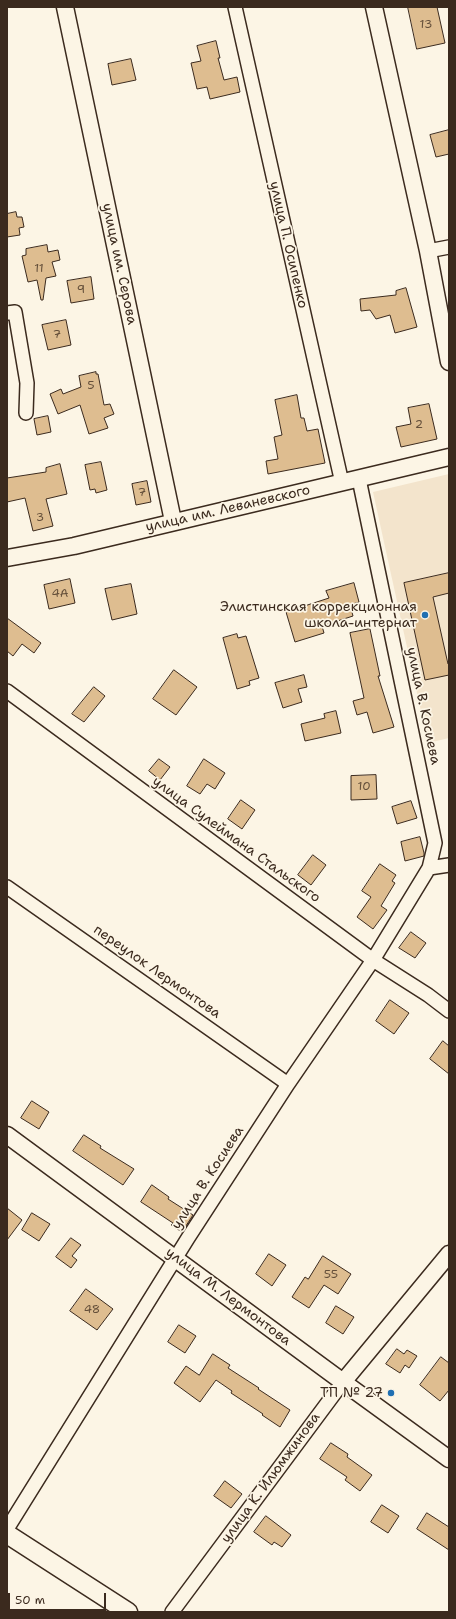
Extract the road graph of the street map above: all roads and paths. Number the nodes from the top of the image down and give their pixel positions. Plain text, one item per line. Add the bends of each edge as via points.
1 (65, 7) edge
2 (235, 7) edge
3 (374, 7) edge
4 (449, 246) edge
5 (428, 251) junction
6 (7, 313) edge
7 (449, 362) edge
8 (26, 412) dead end
9 (449, 458) edge
10 (359, 479) junction
11 (342, 483) junction
12 (173, 522) junction
13 (7, 558) edge
14 (7, 691) edge
15 (449, 865) edge
16 (429, 868) junction
17 (7, 887) edge
18 (372, 960) junction
19 (449, 1011) edge
20 (288, 1084) junction
21 (7, 1135) edge
22 (449, 1254) edge
23 (176, 1258) junction
24 (343, 1382) junction
25 (449, 1459) edge
26 (7, 1529) edge
27 (7, 1534) edge
28 (128, 1612) edge
29 (172, 1612) edge

1 - 12 street, улица им. Серова
2 - 11 street, улица П. Осипенко
3 - 5 street
4 - 5 street
5 - 7 street
6 - 8 street via 15,312 27,383
9 - 10 street, улица им. Леваневского
10 - 11 street, улица им. Леваневского
10 - 16 street, улица В. Косиева via 435,843
11 - 12 street, улица им. Леваневского
12 - 13 street, улица им. Леваневского via 74,546
14 - 18 street, улица Сулеймана Стальского
15 - 16 street
16 - 18 street, улица В. Косиева
17 - 20 street, переулок Лермонтова
18 - 19 street, улица Сулеймана Стальского
18 - 20 street, улица В. Косиева
20 - 23 street, улица В. Косиева
21 - 23 street, улица М. Лермонтова
22 - 24 street, улица К. Илюмжинова
23 - 24 street, улица М. Лермонтова
23 - 26 street, улица В. Косиева
24 - 25 street, улица М. Лермонтова
24 - 29 street, улица К. Илюмжинова
27 - 28 main road

